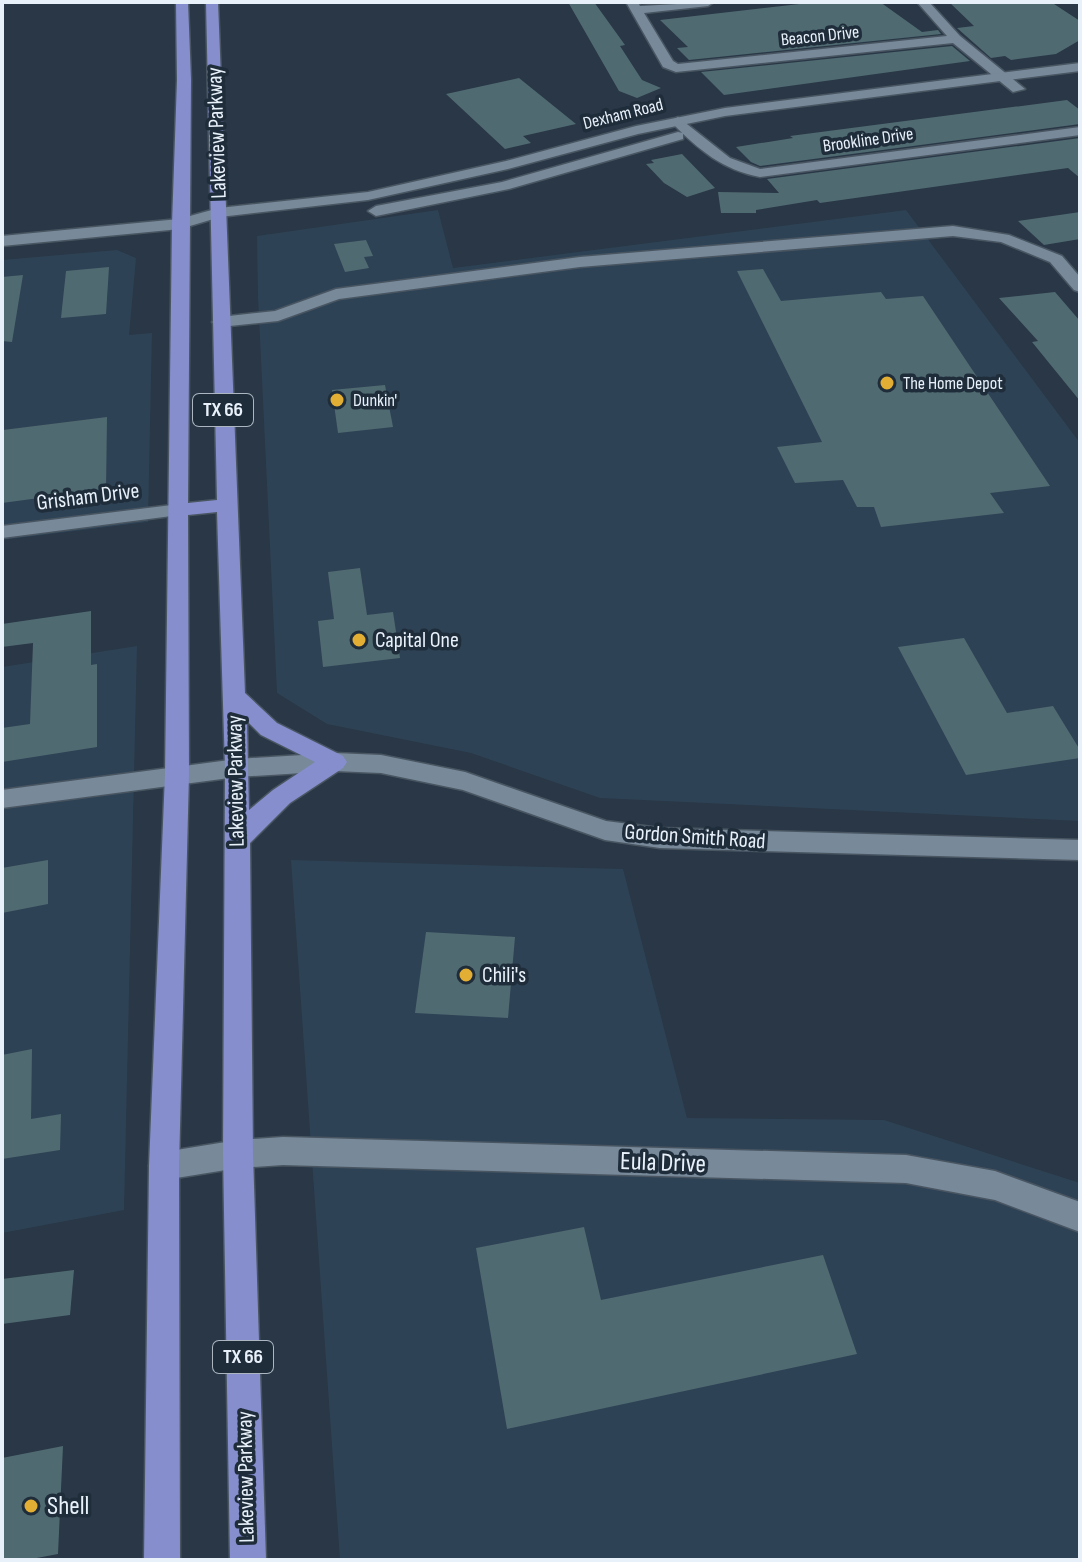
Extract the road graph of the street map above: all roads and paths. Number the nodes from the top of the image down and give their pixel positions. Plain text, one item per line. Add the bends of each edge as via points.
1 (182, 2) edge
2 (212, 2) edge
3 (708, 2) edge
4 (923, 2) edge
5 (635, 6) edge
6 (956, 39) junction
7 (1080, 67) edge
8 (1004, 76) junction
9 (1080, 81) edge
10 (1018, 89) junction
11 (678, 121) junction
12 (1080, 131) edge
13 (689, 133) junction
14 (219, 220) junction
15 (180, 224) junction
16 (2, 241) edge
17 (1080, 256) edge
18 (1056, 259) junction
19 (1079, 283) edge
20 (220, 322) junction
21 (226, 505) junction
22 (180, 510) junction
23 (2, 532) edge
24 (236, 697) junction
25 (335, 762) junction
26 (237, 768) junction
27 (177, 774) junction
28 (2, 799) edge
29 (237, 841) junction
30 (1080, 850) edge
31 (238, 1154) junction
32 (164, 1166) junction
33 (1080, 1217) edge
34 (162, 1560) edge
35 (248, 1560) edge

1 - 15 main road, Lakeview Parkway / TX 66
2 - 14 main road, Lakeview Parkway / TX 66
3 - 5 street
4 - 6 street
5 - 6 street, Beacon Drive via 668,64 689,69
6 - 8 street
7 - 8 street, Dexham Road
8 - 10 street
8 - 11 street, Dexham Road
9 - 10 street, Dexham Road
10 - 13 street, Dexham Road
11 - 13 street, Brookline Drive
11 - 14 street, Dexham Road via 411,188
12 - 13 street, Brookline Drive via 760,173 740,171
13 - 14 street, Dexham Road via 445,199 363,213
14 - 15 street, Dexham Road
14 - 20 main road, Lakeview Parkway / TX 66
15 - 16 street, Dexham Road
15 - 22 main road, Lakeview Parkway / TX 66
17 - 18 street
18 - 19 street
18 - 20 street via 1004,238 953,231 902,233 566,263 336,294 278,316
20 - 21 main road, Lakeview Parkway / TX 66
21 - 22 main road
21 - 24 main road, Lakeview Parkway / TX 66
22 - 23 street, Grisham Drive
22 - 27 main road, Lakeview Parkway / TX 66
24 - 25 main road via 269,729
24 - 26 main road, Lakeview Parkway / TX 66
25 - 26 street, Gordon Smith Road
25 - 29 main road via 272,801
25 - 30 street, Gordon Smith Road via 381,764 465,781 605,830 660,838
26 - 27 street, Gordon Smith Road
26 - 29 main road, Lakeview Parkway / TX 66
27 - 28 street, Gordon Smith Road
27 - 32 main road, Lakeview Parkway / TX 66
29 - 31 main road, Lakeview Parkway / TX 66
31 - 32 street, Eula Drive
31 - 33 street, Eula Drive via 283,1151 906,1169 1005,1187
31 - 35 main road, Lakeview Parkway / TX 66
32 - 34 main road, Lakeview Parkway / TX 66

